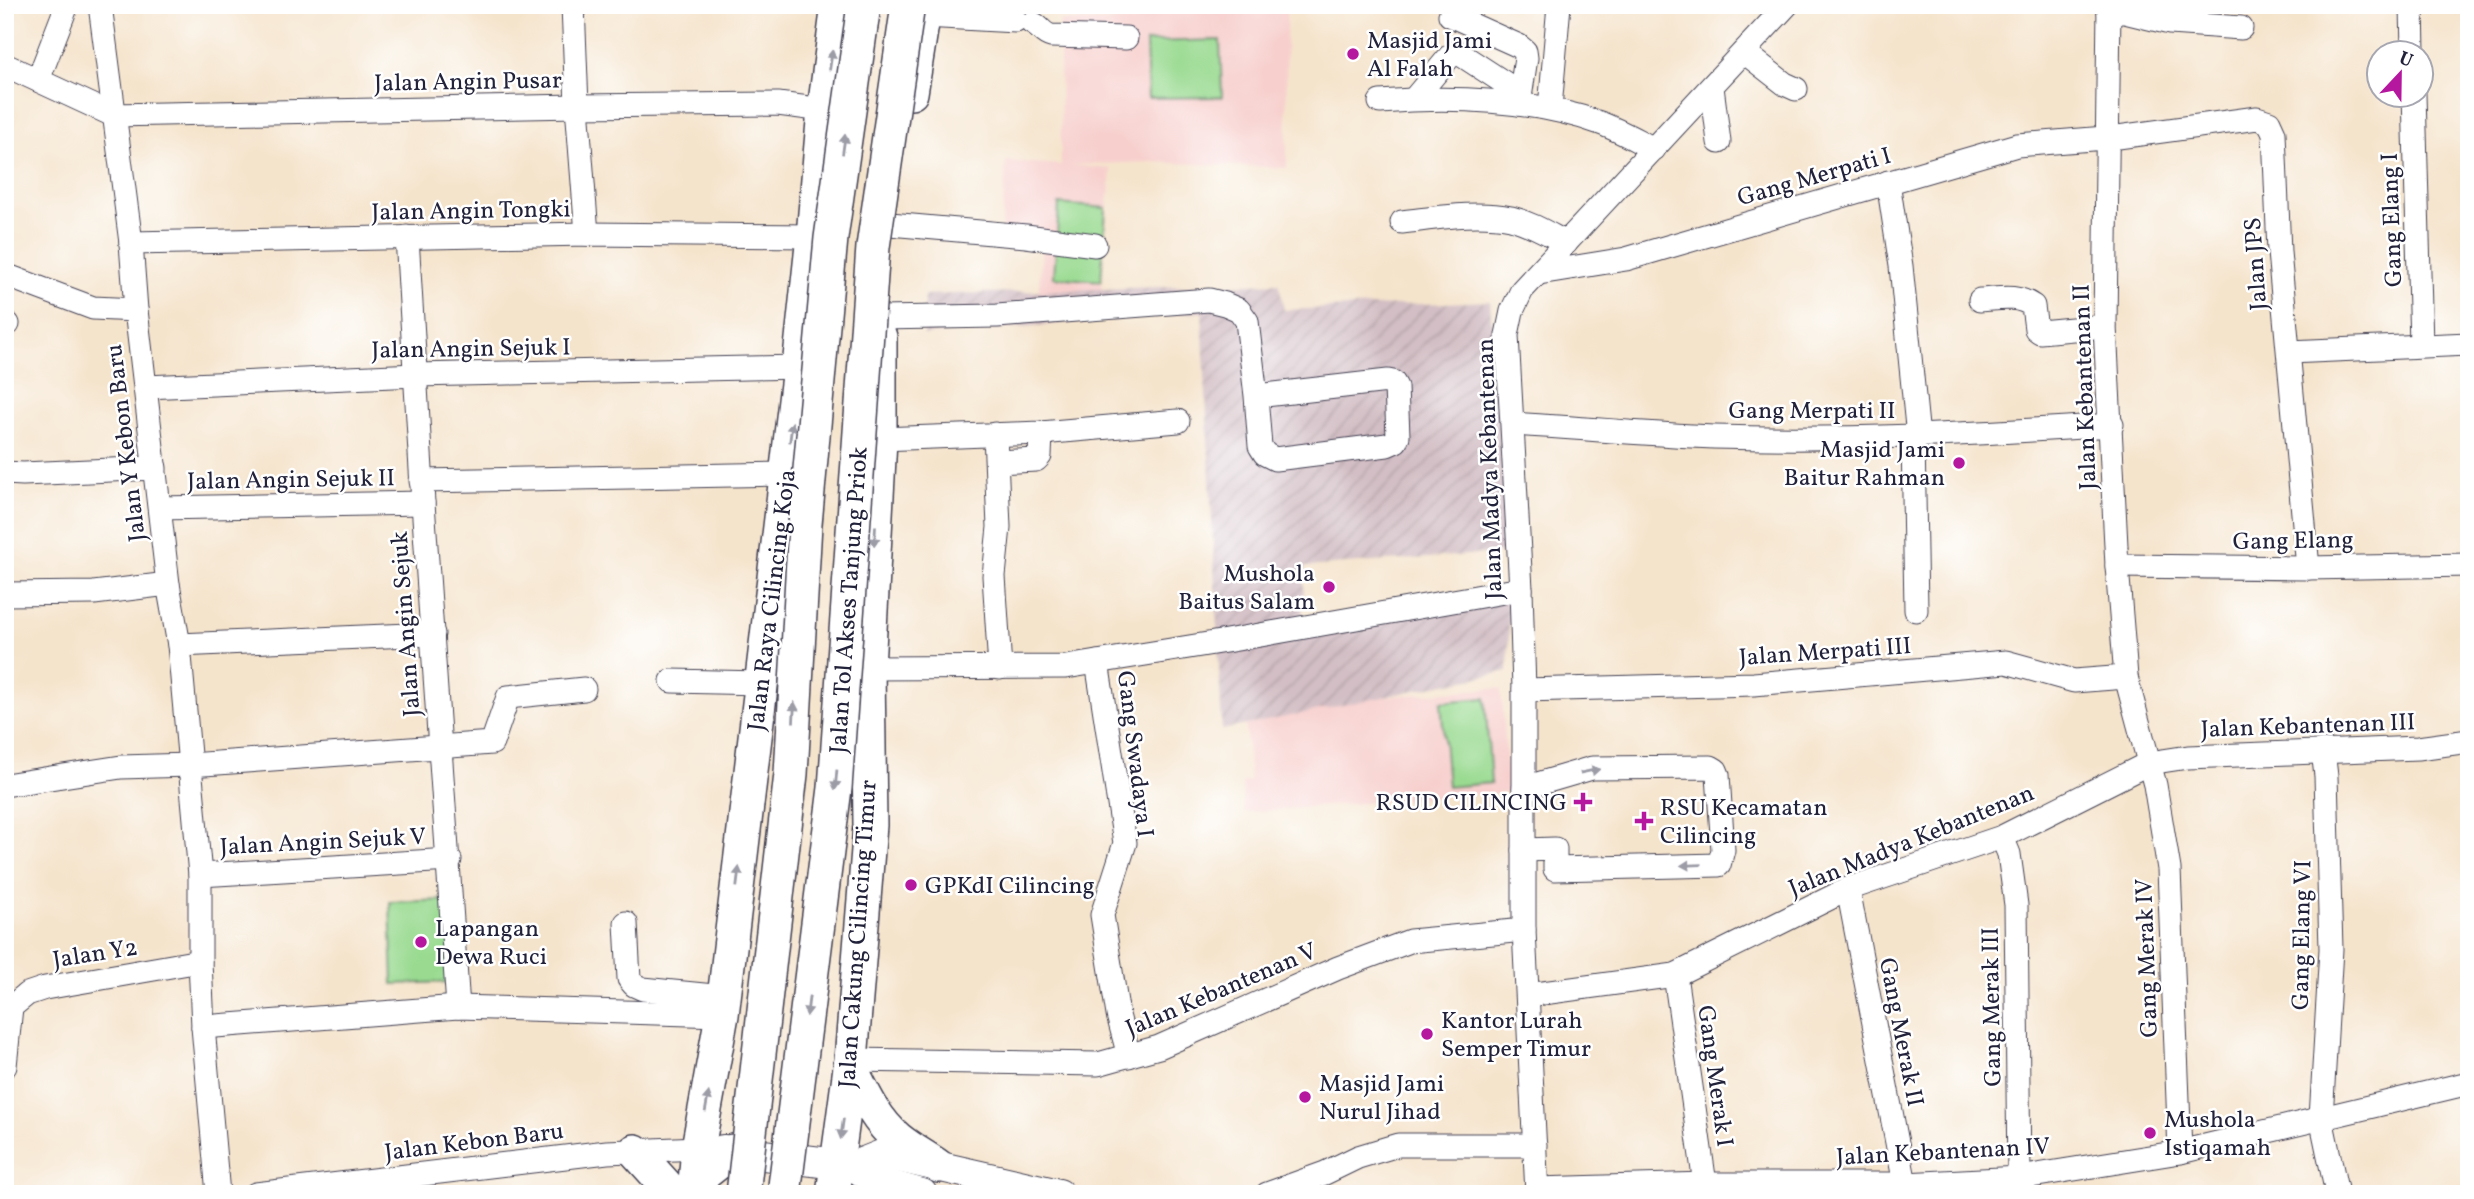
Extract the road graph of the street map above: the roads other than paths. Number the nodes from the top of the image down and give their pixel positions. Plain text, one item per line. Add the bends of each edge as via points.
1 (67, 5) edge
2 (100, 5) edge
3 (573, 5) edge
4 (838, 5) edge
5 (864, 5) edge
6 (1559, 5) edge
7 (1787, 5) edge
8 (2412, 5) edge
9 (919, 9) edge
10 (2109, 9) edge
11 (1450, 15) dead end
12 (2241, 28) dead end
13 (1126, 38) dead end
14 (2413, 38) edge
15 (1744, 51) junction
16 (5, 65) edge
17 (38, 80) junction
18 (1712, 87) junction
19 (1796, 89) dead end
20 (1414, 99) junction
21 (1520, 99) junction
22 (1380, 102) dead end
23 (577, 106) junction
24 (1550, 108) junction
25 (2414, 108) edge
26 (824, 110) junction
27 (113, 115) junction
28 (2106, 138) junction
29 (1719, 142) dead end
30 (1654, 149) junction
31 (1888, 182) junction
32 (1402, 222) dead end
33 (890, 225) junction
34 (587, 234) junction
35 (813, 236) junction
36 (407, 237) junction
37 (131, 243) junction
38 (1566, 243) junction
39 (1095, 245) dead end
40 (1539, 273) junction
41 (5, 275) edge
42 (1980, 300) dead end
43 (136, 310) junction
44 (880, 318) junction
45 (2105, 326) junction
46 (2469, 344) edge
47 (2421, 345) junction
48 (2289, 352) junction
49 (799, 368) junction
50 (416, 375) junction
51 (146, 387) junction
52 (1256, 396) junction
53 (1178, 421) dead end
54 (1513, 424) junction
55 (2112, 425) junction
56 (1041, 433) junction
57 (995, 435) junction
58 (1915, 437) junction
59 (880, 439) junction
60 (998, 462) junction
61 (155, 468) junction
62 (5, 473) edge
63 (786, 474) junction
64 (422, 492) junction
65 (160, 508) junction
66 (2469, 565) edge
67 (2117, 566) junction
68 (2308, 568) junction
69 (168, 584) junction
70 (1521, 589) junction
71 (5, 594) edge
72 (1916, 610) dead end
73 (433, 634) junction
74 (179, 645) junction
75 (1097, 662) junction
76 (868, 667) junction
77 (1000, 668) junction
78 (2126, 677) junction
79 (672, 681) dead end
80 (761, 683) junction
81 (584, 690) dead end
82 (1524, 690) junction
83 (2469, 741) edge
84 (441, 747) junction
85 (2323, 751) junction
86 (2149, 763) junction
87 (190, 765) junction
88 (5, 785) edge
89 (1524, 788) junction
90 (2002, 837) junction
91 (1524, 850) junction
92 (450, 860) junction
93 (200, 875) junction
94 (1848, 889) junction
95 (626, 923) dead end
96 (1524, 930) junction
97 (200, 961) junction
98 (1675, 975) junction
99 (1528, 995) junction
100 (723, 1006) junction
101 (458, 1007) junction
102 (8, 1009) edge
103 (203, 1027) junction
104 (1129, 1056) junction
105 (850, 1063) junction
106 (5, 1066) edge
107 (2469, 1083) edge
108 (2320, 1118) junction
109 (1535, 1145) junction
110 (698, 1148) junction
111 (635, 1151) junction
112 (733, 1151) junction
113 (2180, 1152) junction
114 (841, 1175) edge
115 (2019, 1178) junction
116 (930, 1180) edge
117 (1705, 1184) junction
118 (1905, 1184) junction
119 (1537, 1191) edge
120 (688, 1192) edge
121 (218, 1194) edge
122 (256, 1194) edge
123 (743, 1194) edge
124 (784, 1194) edge
125 (1059, 1194) edge
126 (1268, 1194) edge
127 (2337, 1194) edge

1 - 17 street
2 - 27 street, Jalan Y Kebon Baru
3 - 23 street
26 -> 4 highway, Jalan Raya Cilincing Koja
123 -> 5 highway, Jalan Tol Akses Tanjung Priok, bridge via 791,774 805,524 831,238
6 - 24 street
7 - 15 street, Jalan Madya Kebantenan
8 - 14 street
9 - 13 street via 1024,22 1051,36
9 - 33 highway, Jalan Cakung Cilincing Timur
9 -> 124 highway, Jalan Tol Akses Tanjung Priok, bridge via 873,247 835,788
10 - 12 street via 2170,23
10 - 28 street, Jalan Kebantenan II
11 - 21 street via 1525,51
15 - 18 street, Jalan Madya Kebantenan
15 - 19 street
16 - 17 street
17 - 27 street
18 - 29 street
18 - 30 street, Jalan Madya Kebantenan
20 - 21 street
20 - 21 street via 1457,52
20 - 22 street
21 - 24 street
23 - 26 street, Jalan Angin Pusar via 778,104
23 - 27 street, Jalan Angin Pusar
23 - 34 street
24 - 30 street via 1601,123
25 - 47 street, Gang Elang I
26 - 35 highway, Jalan Raya Cilincing Koja
27 - 37 street, Jalan Y Kebon Baru
28 - 31 street, Gang Merpati I via 2017,145
28 - 45 street, Jalan Kebantenan II
28 - 48 street, Jalan JPS via 2257,118 2269,122 2274,133
30 - 38 street, Jalan Madya Kebantenan
31 - 40 street, Gang Merpati I via 1626,259
31 - 58 street via 1901,266
32 - 38 street via 1493,216 1513,219
33 - 39 street
33 - 44 highway, Jalan Cakung Cilincing Timur
34 - 35 street, Jalan Angin Tongki
34 - 36 street, Jalan Angin Tongki
35 - 49 highway, Jalan Raya Cilincing Koja
36 - 37 street, Jalan Angin Tongki
36 - 50 street, Jalan Angin Sejuk
37 - 43 street, Jalan Y Kebon Baru
38 - 40 street, Jalan Madya Kebantenan
40 - 54 street, Jalan Madya Kebantenan via 1522,290 1507,335
41 - 43 street via 93,308
42 - 45 street via 2025,300 2033,306 2040,332
43 - 51 street, Jalan Y Kebon Baru
44 - 52 street via 997,316 1209,300 1239,310 1247,321
44 - 59 highway, Jalan Cakung Cilincing Timur
45 - 55 street, Jalan Kebantenan II
46 - 47 street
47 - 48 street
48 - 68 street, Jalan JPS
49 - 50 street, Jalan Angin Sejuk I
63 -> 49 highway, Jalan Raya Cilincing Koja
50 - 51 street, Jalan Angin Sejuk I
50 - 64 street, Jalan Angin Sejuk
51 - 61 street, Jalan Y Kebon Baru
52 - 52 street via 1388,381 1396,387 1398,436 1387,445 1275,459 1260,446
53 - 56 street
54 - 58 street, Gang Merpati II via 1713,436
54 - 70 street, Jalan Madya Kebantenan
55 - 58 street, Gang Merpati II
55 - 67 street, Jalan Kebantenan II
56 - 57 street
56 - 60 street via 1036,460
57 - 59 street
57 - 60 street
58 - 72 street
59 -> 76 highway, Jalan Cakung Cilincing Timur
60 - 77 street via 994,576
61 - 62 street
61 - 65 street, Jalan Y Kebon Baru
63 - 64 street, Jalan Angin Sejuk II
63 - 80 highway, Jalan Raya Cilincing Koja
64 - 65 street, Jalan Angin Sejuk II
64 - 73 street, Jalan Angin Sejuk
65 - 69 street, Jalan Y Kebon Baru
66 - 68 street, Gang Elang
67 - 68 street, Gang Elang
67 - 78 street, Jalan Kebantenan II
69 - 71 street via 94,593
69 - 74 street, Jalan Y Kebon Baru
70 - 75 street
70 - 82 street, Jalan Madya Kebantenan
73 - 74 street
73 - 84 street, Jalan Angin Sejuk
74 - 87 street, Jalan Y Kebon Baru
75 - 77 street
75 - 104 street, Gang Swadaya I via 1125,843 1102,915
76 - 77 street
76 - 105 highway, Jalan Cakung Cilincing Timur via 870,825
78 - 82 street, Jalan Merpati III via 2074,681 2007,662 1754,684
78 - 86 street, Jalan Kebantenan II
79 - 80 street
100 -> 80 highway, Jalan Raya Cilincing Koja
81 - 84 street via 508,697 492,743
82 - 89 street, Jalan Madya Kebantenan
83 - 85 street, Jalan Kebantenan III
84 - 87 street
84 - 92 street, Jalan Angin Sejuk
85 - 86 street, Jalan Kebantenan III
85 - 108 street, Gang Elang VI via 2331,949
86 - 90 street, Jalan Madya Kebantenan
86 - 113 street, Gang Merak IV via 2169,869
87 - 88 street via 121,766
87 - 93 street, Jalan Y Kebon Baru
89 - 91 street, Jalan Madya Kebantenan
89 -> 91 street via 1592,768 1711,767 1718,775 1723,850 1719,864 1555,869 1555,849
90 - 94 street, Jalan Madya Kebantenan
90 - 115 street, Gang Merak III via 2016,905
91 - 96 street, Jalan Madya Kebantenan
92 - 93 street, Jalan Angin Sejuk V
92 - 101 street, Jalan Angin Sejuk
93 - 97 street, Jalan Y Kebon Baru
94 - 98 street, Jalan Madya Kebantenan
94 - 118 street, Gang Merak II
95 - 100 street via 629,979 634,985
96 - 99 street, Jalan Madya Kebantenan
96 - 104 street, Jalan Kebantenan V via 1410,941
97 - 102 street, Jalan Y2 via 45,988 27,994
97 - 103 street
98 - 99 street, Jalan Madya Kebantenan
98 - 117 street, Gang Merak I
99 - 109 street, Jalan Madya Kebantenan
100 - 101 street
110 -> 100 highway, Jalan Raya Cilincing Koja
101 - 103 street
102 - 106 street
103 - 121 street
104 - 105 street, Jalan Kebantenan V via 1098,1065
105 -> 114 highway, Jalan Cakung Cilincing Timur
105 - 116 highway via 873,1111
107 - 108 street, Jalan Kebantenan IV
108 - 113 street, Jalan Kebantenan IV
108 - 127 street, Gang Elang VI
109 - 119 street, Jalan Madya Kebantenan
109 - 126 street via 1398,1145
110 - 111 street, Jalan Kebon Baru
110 - 112 main road
110 - 120 highway, Jalan Raya Cilincing Koja
111 - 120 highway
111 - 122 street, Jalan Kebon Baru
112 - 114 main road
112 - 120 highway
113 - 115 street, Jalan Kebantenan IV
114 - 116 main road via 884,1154
115 - 118 street, Jalan Kebantenan IV
116 - 125 main road
117 - 118 street, Jalan Kebantenan IV
117 - 119 street, Jalan Kebantenan IV

